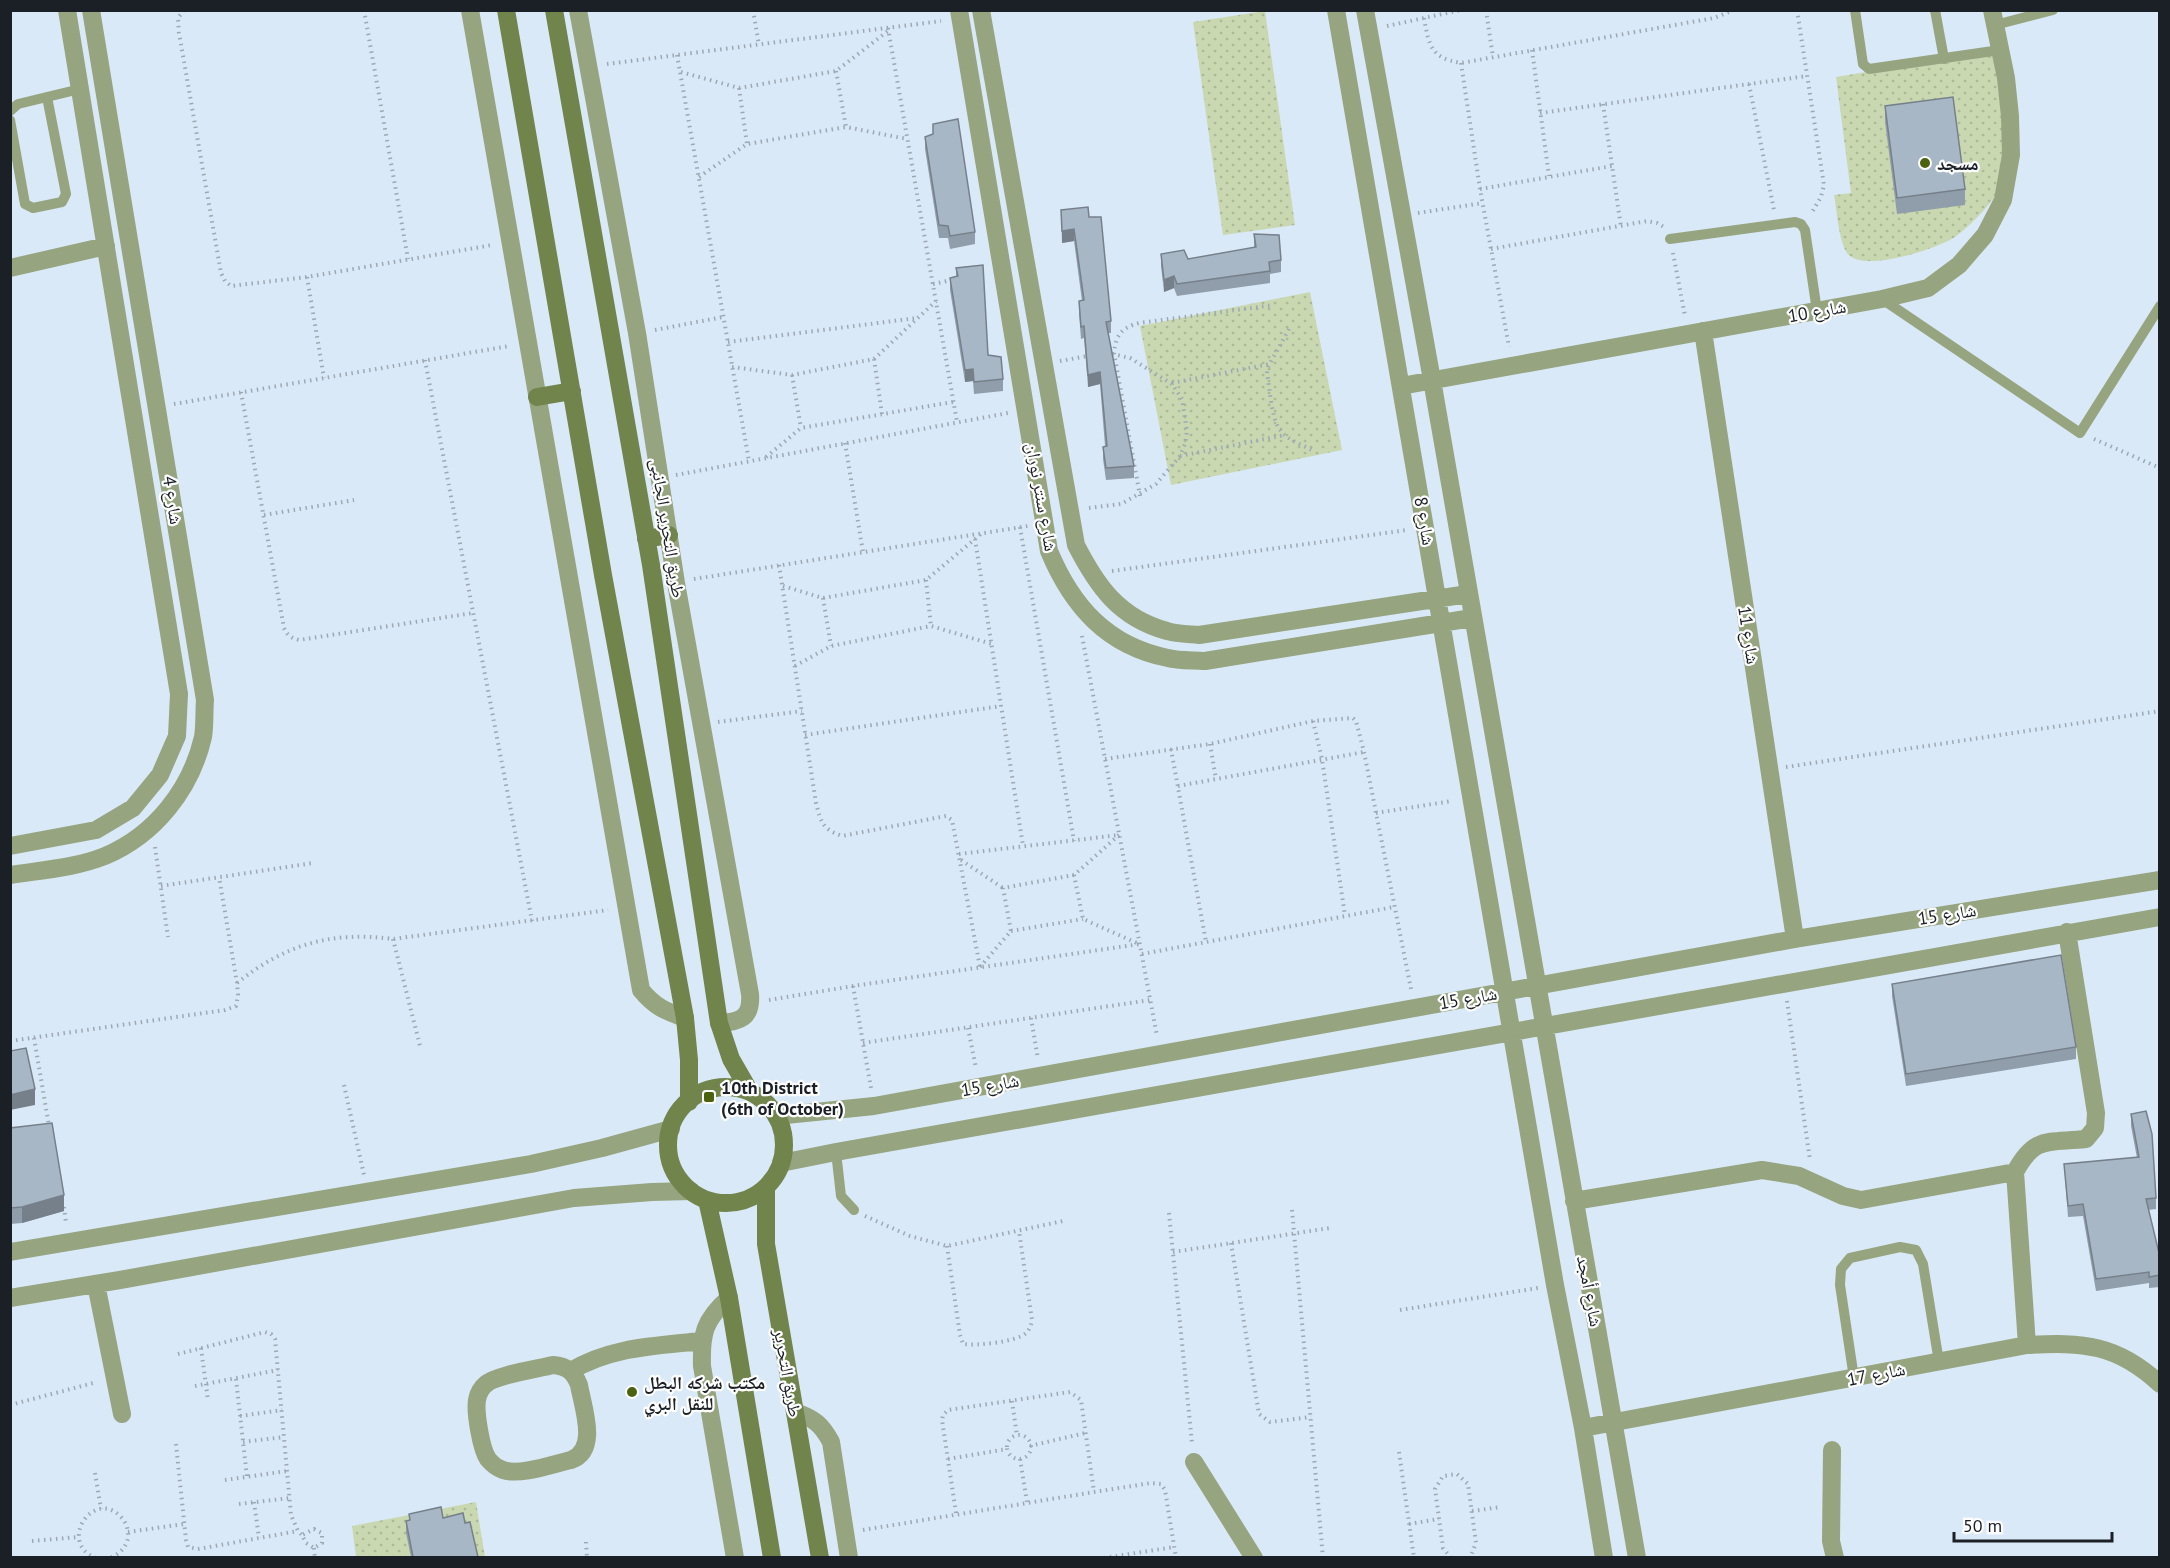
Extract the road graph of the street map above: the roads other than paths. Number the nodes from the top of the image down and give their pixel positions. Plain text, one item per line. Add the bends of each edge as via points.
1 (67, 10) edge
2 (91, 10) edge
3 (470, 10) edge
4 (506, 10) edge
5 (554, 10) edge
6 (578, 10) edge
7 (981, 10) edge
8 (1336, 10) edge
9 (1365, 10) edge
10 (1855, 10) edge
11 (1935, 10) edge
12 (2053, 10) edge
13 (959, 14) edge
14 (1994, 18) edge
15 (2000, 50) junction
16 (1944, 59) junction
17 (80, 89) junction
18 (47, 97) junction
19 (10, 111) edge
20 (10, 120) edge
21 (1670, 239) road end
22 (106, 246) junction
23 (10, 268) edge
24 (1882, 299) junction
25 (2160, 306) edge
26 (1817, 311) junction
27 (1696, 333) junction
28 (1432, 380) junction
29 (1401, 386) junction
30 (572, 391) junction
31 (537, 397) junction
32 (669, 535) junction
33 (646, 539) junction
34 (1468, 594) junction
35 (1438, 600) junction
36 (1472, 618) junction
37 (1442, 624) junction
38 (10, 846) edge
39 (10, 875) edge
40 (2160, 880) edge
41 (2160, 917) edge
42 (2067, 932) junction
43 (1795, 939) junction
44 (1536, 985) junction
45 (1505, 992) junction
46 (685, 1018) junction
47 (719, 1023) junction
48 (1543, 1026) junction
49 (1511, 1031) junction
50 (750, 1092) junction
51 (688, 1102) junction
52 (776, 1116) junction
53 (671, 1129) junction
54 (836, 1152) junction
55 (781, 1163) junction
56 (2015, 1172) junction
57 (766, 1187) junction
58 (691, 1191) junction
59 (707, 1200) junction
60 (1574, 1201) junction
61 (854, 1210) road end
62 (10, 1252) edge
63 (96, 1284) junction
64 (10, 1298) edge
65 (729, 1298) junction
66 (701, 1341) junction
67 (2027, 1345) junction
68 (1939, 1362) junction
69 (571, 1371) junction
70 (1854, 1378) junction
71 (2160, 1384) edge
72 (795, 1412) junction
73 (122, 1414) dead end
74 (1615, 1422) junction
75 (1583, 1428) junction
76 (1832, 1450) dead end
77 (1194, 1462) road end
78 (735, 1557) edge
79 (772, 1557) edge
80 (820, 1557) edge
81 (849, 1557) edge
82 (1254, 1557) edge
83 (1604, 1557) edge
84 (1637, 1557) edge
85 (1834, 1557) edge

1 - 17 street, شارع 4
2 - 39 street, شارع 4 via 205,700 203,735 193,769 176,800 129,843 76,864
3 - 31 street
4 - 30 street
5 - 33 street
6 - 32 street, طريق التحرير الجانبى
7 - 35 street, شارع سنتر نوران via 1076,545 1091,574 1112,601 1138,620 1167,631 1199,635
8 - 29 street, شارع 8
9 - 28 street, شارع 8
10 - 16 lane via 1863,64 1869,69
11 - 16 lane
12 - 14 lane
13 - 37 street, شارع سنتر نوران via 1049,551 1076,602 1102,628 1133,647 1168,658 1205,661
14 - 15 street, شارع 10
15 - 16 lane
15 - 24 street, شارع 10 via 2010,116 2011,155 2003,200 1985,235 1959,265 1928,288
17 - 18 lane
17 - 22 street, شارع 4
18 - 19 lane via 18,104
18 - 20 lane via 66,194 62,202 33,208 25,204
21 - 26 lane via 1801,224
22 - 23 street
22 - 38 street, شارع 4 via 179,694 177,736 160,776 133,808 96,830
24 - 25 lane via 2080,433
24 - 26 street, شارع 10
26 - 27 street, شارع 10
27 - 28 street, شارع 10
27 - 43 street, شارع 11
28 - 29 street, شارع 10
28 - 34 street, شارع 8
29 - 35 street, شارع 8
30 - 31 street
30 - 46 street
31 - 46 street via 641,990 651,1003
32 - 33 street
32 - 47 street, طريق التحرير الجانبى via 751,1003 746,1015 736,1022
33 - 47 street
34 - 35 street, شارع سنتر نوران
34 - 36 street, شارع 8
35 - 37 street, شارع 8
36 - 37 street, شارع سنتر نوران
36 - 44 street, شارع 8
37 - 45 street, شارع 8
40 - 43 street, شارع 15
41 - 42 street
42 - 48 street
42 - 56 street via 2096,1113 2095,1128 2086,1139 2038,1144 2024,1156
43 - 44 street, شارع 15
44 - 45 street, شارع 15
44 - 48 street, شارع 8
45 - 49 street, شارع 8
45 - 52 street, شارع 15 via 874,1106
46 - 51 street
47 - 50 street via 731,1059
48 - 49 street
48 - 60 street, شارع أمجد
49 - 54 street
49 - 75 street, شارع أمجد
50 - 51 street via 712,1090
50 - 52 street
51 - 53 street
52 - 55 street via 784,1139
53 - 58 street via 671,1163
53 - 62 street via 531,1164
54 - 55 street
54 - 61 lane via 841,1196
55 - 57 street
56 - 60 street via 1861,1200 1813,1181 1762,1170
56 - 67 street
57 - 59 street via 739,1202
57 - 72 street, طريق التحرير via 766,1244
58 - 59 street
58 - 63 street via 574,1198
59 - 65 street
60 - 74 street, شارع أمجد
63 - 64 street
63 - 73 street
65 - 66 street via 706,1324
65 - 79 street
66 - 69 street via 609,1353
66 - 78 street
67 - 68 street, شارع 17
67 - 71 street, شارع 17 via 2065,1343 2107,1349 2142,1367
68 - 70 street, شارع 17
68 - 70 lane via 1923,1264 1916,1250 1900,1247 1850,1257 1841,1269
69 - 69 street via 552,1365 498,1378 481,1389 477,1409 483,1449 492,1464 518,1472 571,1460 584,1452 588,1437 579,1385
70 - 74 street, شارع 17
72 - 80 street, طريق التحرير
72 - 81 street via 824,1427 831,1442
74 - 75 street, شارع 17
74 - 84 street, شارع أمجد
75 - 83 street, شارع أمجد
76 - 85 street
77 - 82 street

